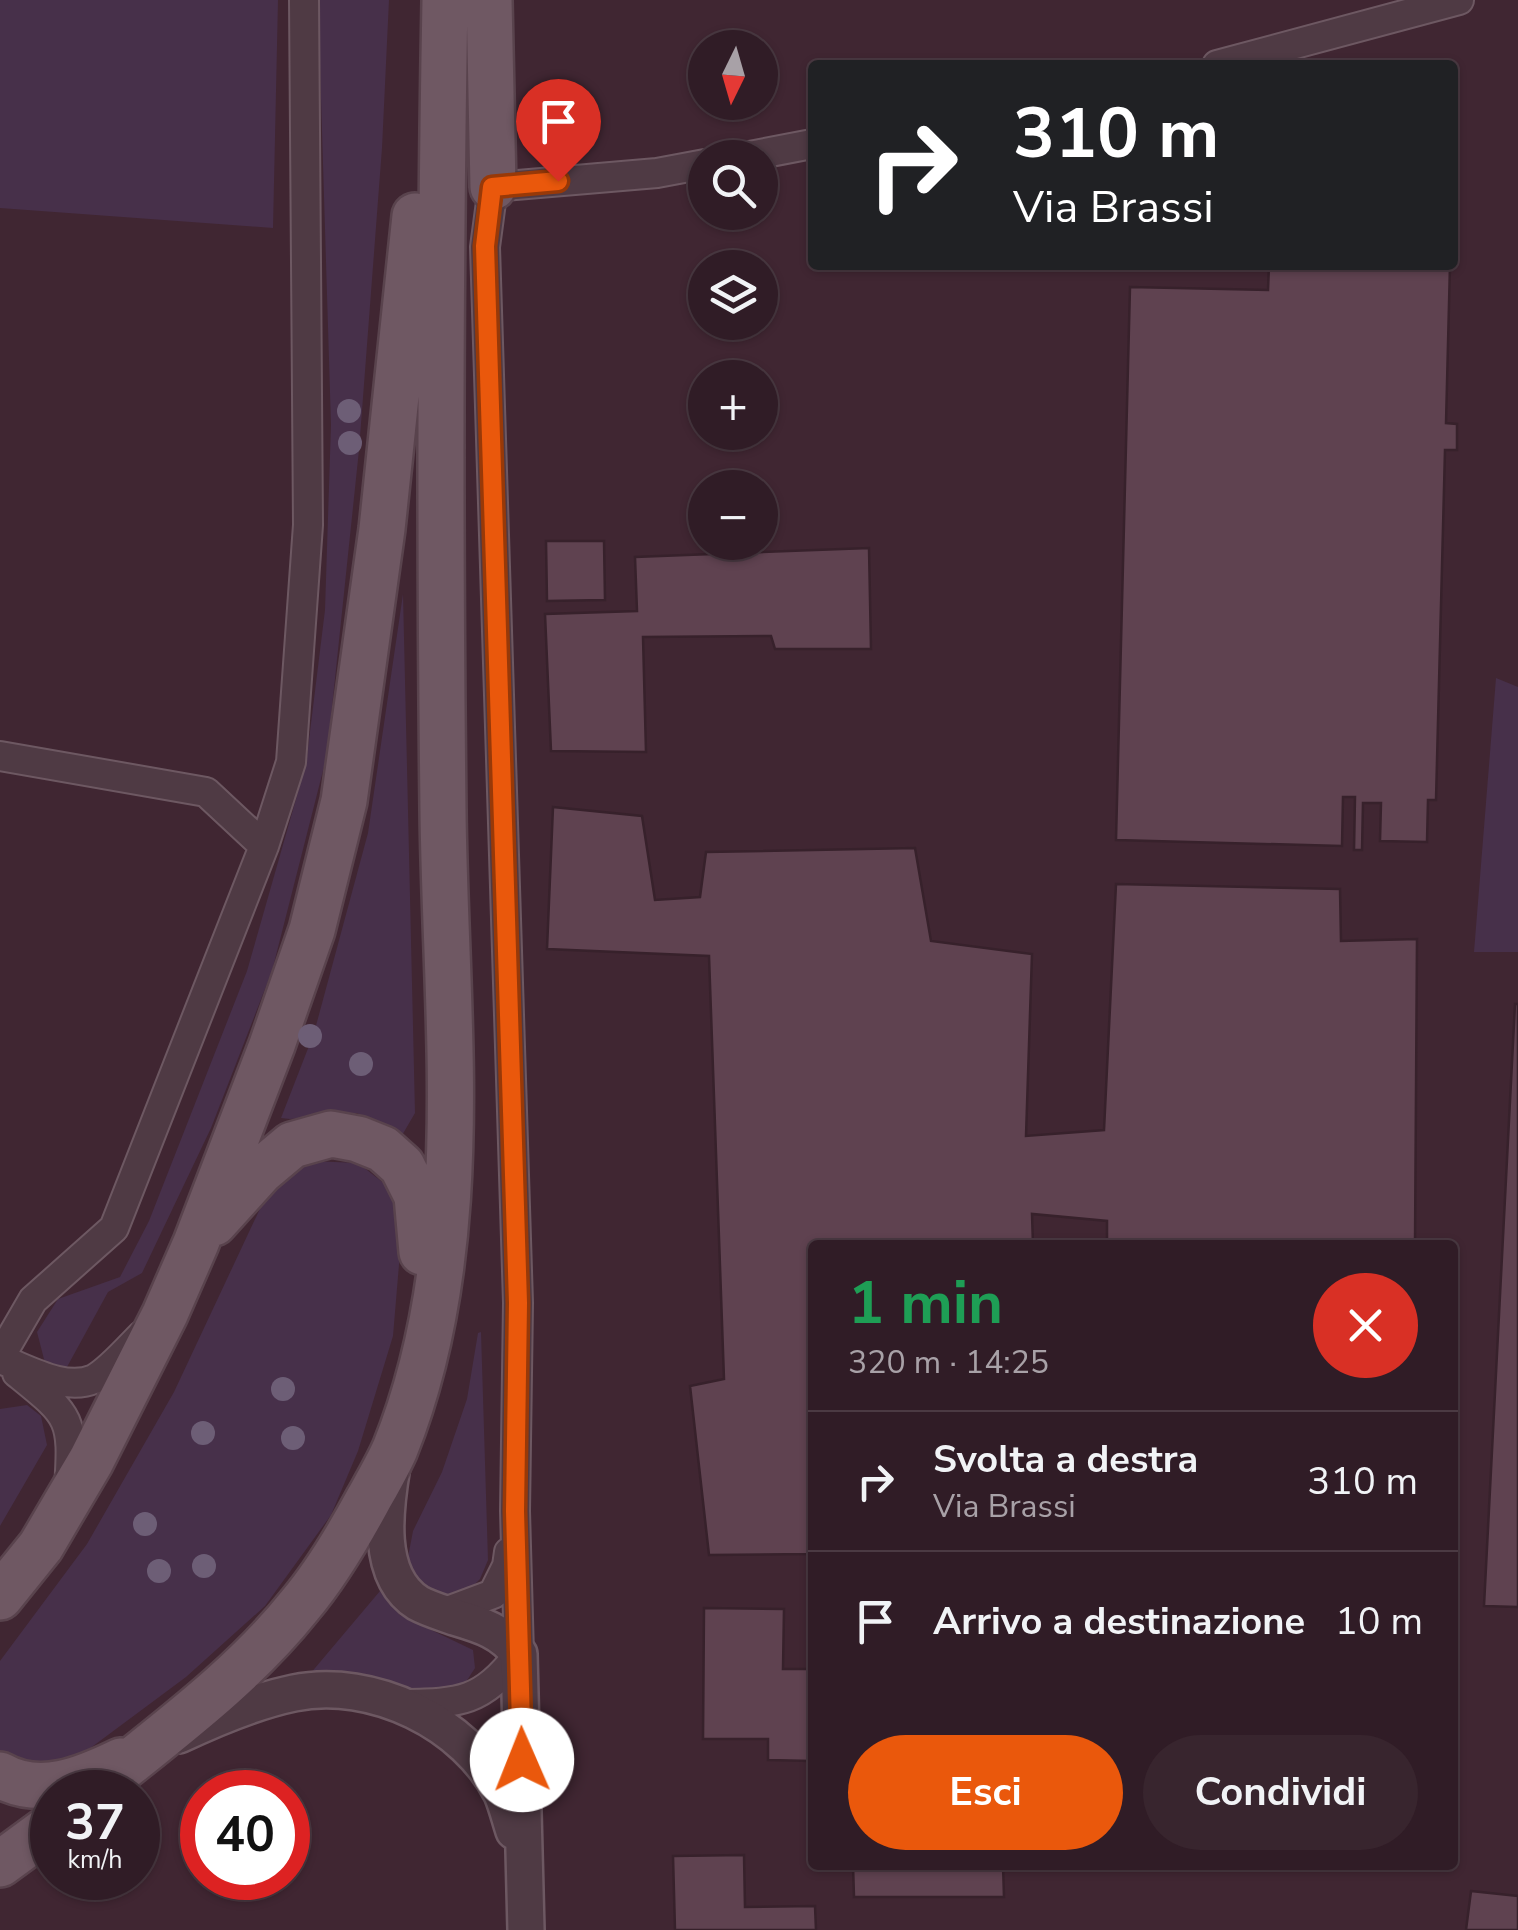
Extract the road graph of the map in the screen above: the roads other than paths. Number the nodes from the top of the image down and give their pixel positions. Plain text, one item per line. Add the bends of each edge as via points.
1 (304, 0) edge
2 (442, 0) edge
3 (489, 0) edge
4 (1459, 0) edge
5 (1235, 60) edge
6 (808, 145) edge
7 (778, 151) edge
8 (688, 167) edge
9 (492, 187) junction
10 (0, 756) edge
11 (264, 846) junction
12 (196, 1243) junction
13 (165, 1314) junction
14 (425, 1349) junction
15 (0, 1358) edge
16 (395, 1448) junction
17 (68, 1500) junction
18 (515, 1511) junction
19 (41, 1546) junction
20 (0, 1597) edge
21 (442, 1613) junction
22 (0, 1628) edge
23 (519, 1654) junction
24 (400, 1704) junction
25 (146, 1749) junction
26 (120, 1770) edge
27 (0, 1775) edge
28 (30, 1842) edge
29 (0, 1864) edge
30 (524, 1866) junction
31 (526, 1930) edge

1 - 11 street via 308,524 291,762
2 - 12 main road via 344,801 312,930
2 - 14 main road via 450,1158 442,1261
3 - 9 main road
4 - 5 street
6 - 7 street
8 - 9 street
9 - 18 street via 485,246 518,1303
10 - 11 street via 206,792
11 - 15 street via 114,1228 33,1300
12 - 13 main road
12 - 14 main road via 292,1145 331,1134 383,1150 402,1166 417,1196
13 - 15 street via 97,1378 77,1384
13 - 17 main road
14 - 16 main road
15 - 17 street via 68,1422
16 - 21 street via 384,1529 391,1566 417,1602
16 - 25 main road via 344,1546 299,1608
17 - 19 main road
18 - 21 street via 507,1566 493,1594
18 - 23 street
19 - 20 main road
19 - 22 main road
21 - 23 street via 494,1630
23 - 24 street via 474,1697
23 - 30 street
24 - 25 street via 324,1690 294,1693
24 - 30 street via 440,1724 474,1754 502,1794
25 - 26 main road
25 - 27 main road via 57,1784 12,1782
28 - 29 main road
30 - 31 street

